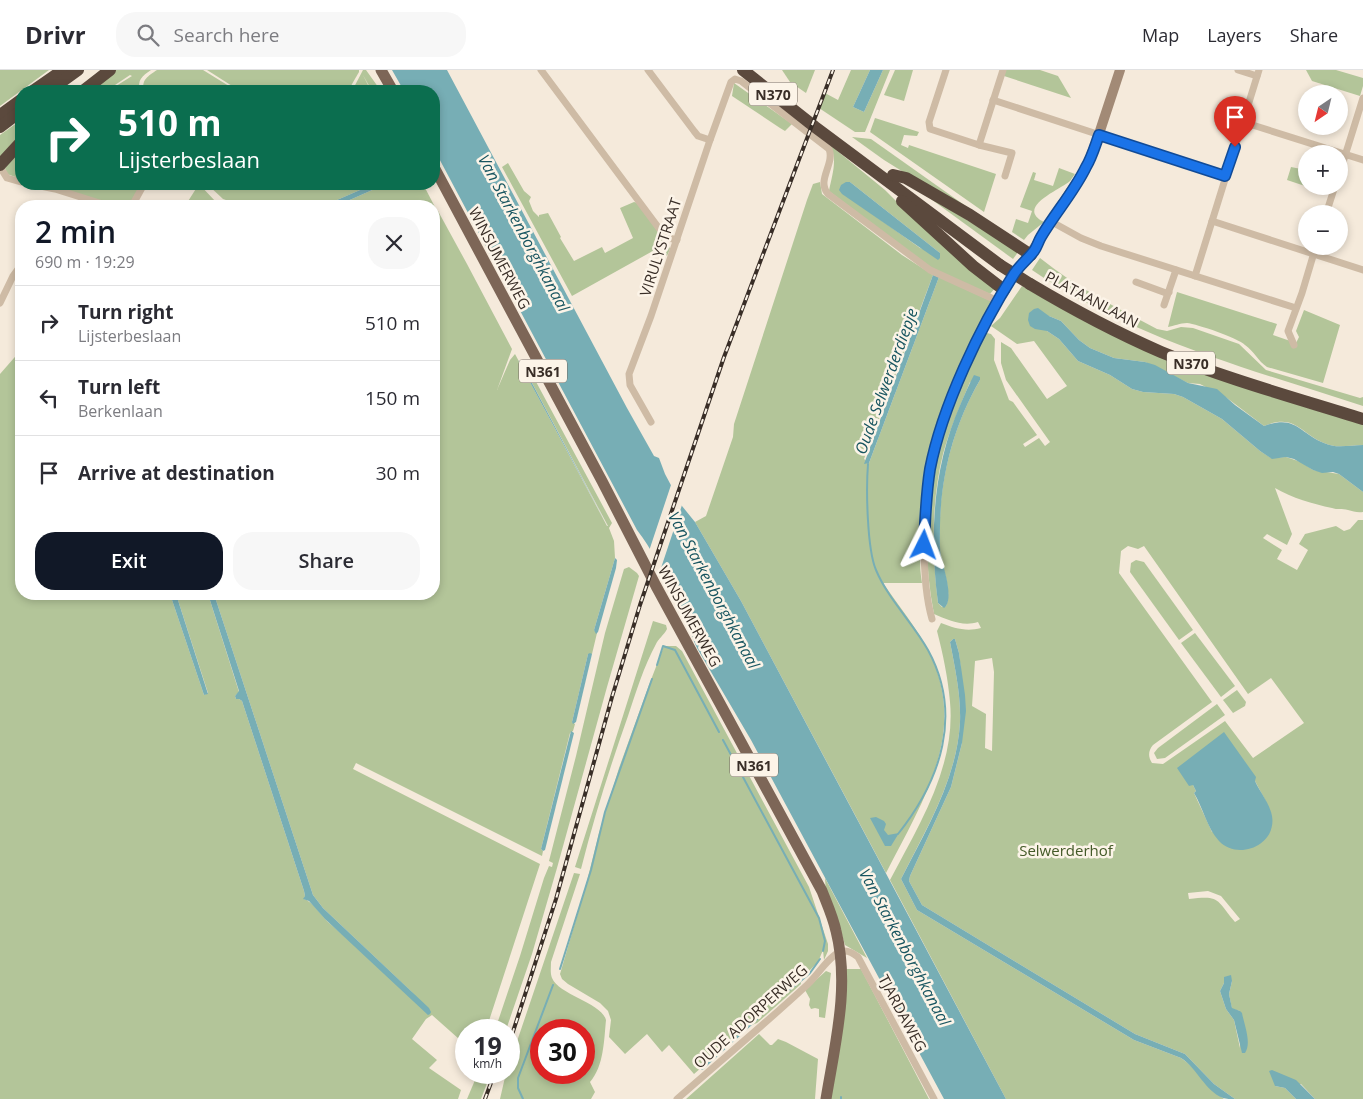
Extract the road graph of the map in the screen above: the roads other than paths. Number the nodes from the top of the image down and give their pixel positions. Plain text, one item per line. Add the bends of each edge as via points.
1 (62, 70) edge
2 (78, 70) edge
3 (110, 70) edge
4 (381, 70) edge
5 (541, 70) edge
6 (648, 70) edge
7 (756, 70) edge
8 (946, 70) edge
9 (1003, 70) edge
10 (1120, 70) edge
11 (1238, 70) edge
12 (1258, 73) edge
13 (739, 74) edge
14 (41, 85) edge
15 (57, 85) edge
16 (91, 85) edge
17 (390, 85) edge
18 (1363, 98) edge
19 (993, 100) junction
20 (15, 104) edge
21 (0, 115) edge
22 (15, 115) edge
23 (1243, 122) junction
24 (0, 126) edge
25 (1099, 135) junction
26 (710, 140) junction
27 (979, 145) junction
28 (1316, 145) edge
29 (1348, 145) edge
30 (15, 149) edge
31 (1348, 155) edge
32 (1363, 160) edge
33 (0, 166) edge
34 (1005, 176) dead end
35 (1225, 176) junction
36 (440, 178) edge
37 (890, 178) junction
38 (15, 180) edge
39 (58, 190) edge
40 (90, 200) edge
41 (1212, 221) junction
42 (1052, 222) junction
43 (677, 240) junction
44 (1298, 250) edge
45 (1313, 255) joint
46 (1027, 256) junction
47 (1176, 270) junction
48 (1363, 270) edge
49 (15, 273) edge
50 (1195, 276) junction
51 (1032, 280) junction
52 (1136, 282) dead end
53 (1004, 290) junction
54 (1169, 292) junction
55 (998, 301) junction
56 (0, 303) edge
57 (1164, 305) dead end
58 (1296, 308) junction
59 (1294, 345) dead end
60 (1363, 410) edge
61 (1363, 420) edge
62 (651, 422) dead end
63 (932, 619) dead end
64 (840, 952) junction
65 (677, 1099) edge
66 (826, 1099) edge
67 (934, 1099) edge

1 - 14 highway
2 - 15 highway
3 - 16 highway
4 - 17 main road
5 - 43 street via 660,231
6 - 26 street via 694,132
7 - 37 highway, PLATAANLAAN / N370
8 - 27 street via 929,122 930,129
9 - 19 street
10 - 25 street
11 - 12 street
12 - 23 street
13 - 26 street, VIRULYSTRAAT via 731,82
13 - 37 highway, PLATAANLAAN / N370 via 761,85
13 - 55 street via 741,81 829,149 831,156 823,184 828,194 930,270
18 - 29 street
19 - 25 street
19 - 27 street
20 - 21 highway
22 - 24 highway
23 - 28 street
23 - 35 street
25 - 35 street
25 - 42 street via 1086,168
26 - 43 street, VIRULYSTRAAT
27 - 34 street via 1012,154
30 - 33 highway
31 - 32 street
33 - 38 street via 7,178
35 - 41 street
36 - 64 main road, WINSUMERWEG / N361 via 822,891
37 - 46 highway, N370 via 906,178 961,210
37 - 51 highway, PLATAANLAAN / N370, bridge
37 - 53 highway, N370 via 904,203
39 - 40 street
41 - 44 street
41 - 50 street
42 - 46 street via 1032,244
42 - 47 street via 1081,238
43 - 62 street, VIRULYSTRAAT via 629,374 630,385
45 - 48 street
45 - 58 street
46 - 53 street
47 - 50 street
47 - 54 street
49 - 56 street
50 - 58 street
51 - 60 highway, PLATAANLAAN / N370 via 1164,344
51 - 61 highway, PLATAANLAAN / N370 via 1094,320 1162,352
52 - 54 street
53 - 55 street
54 - 57 street
55 - 63 street via 954,393 930,468 924,576
58 - 59 street via 1288,331
64 - 65 street, OUDE ADORPERWEG
64 - 66 main road, WINSUMERWEG / N361 via 842,998
64 - 67 street, TJARDAWEG via 850,952 858,957

